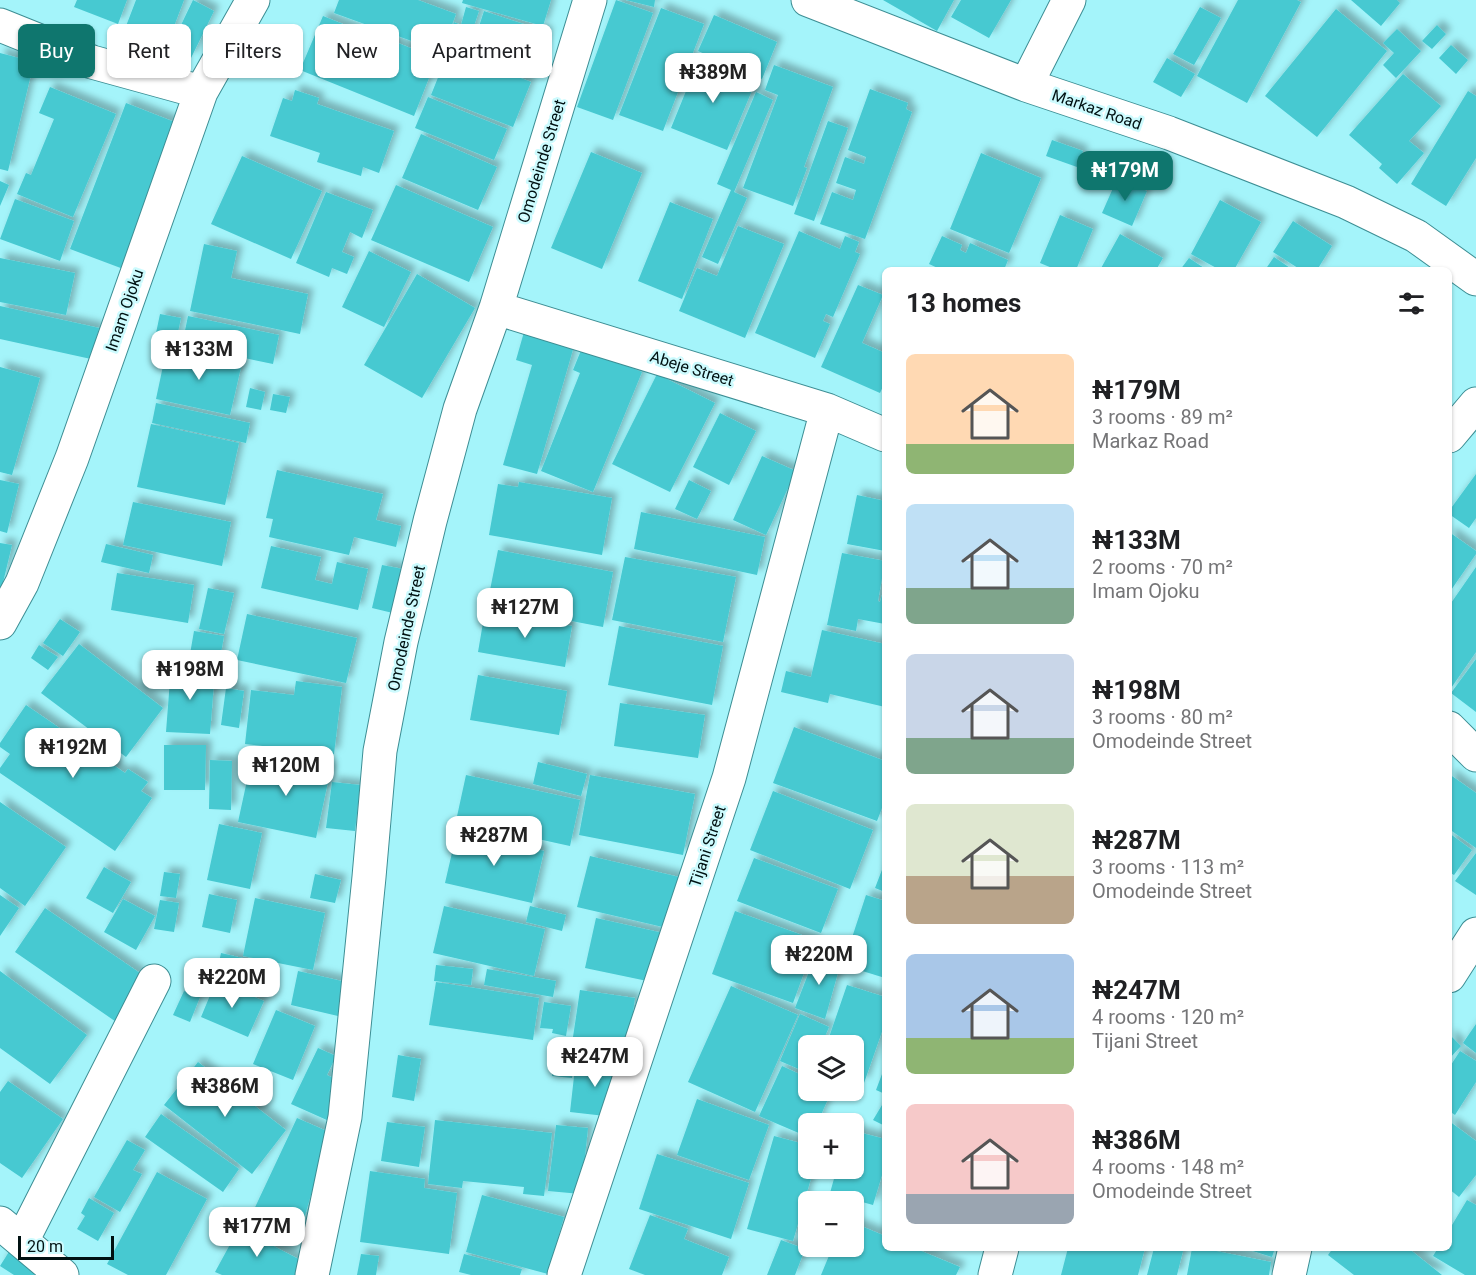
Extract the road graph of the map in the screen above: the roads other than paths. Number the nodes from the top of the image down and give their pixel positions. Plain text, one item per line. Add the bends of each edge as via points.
1 (253, 0) edge
2 (590, 0) edge
3 (808, 0) edge
4 (1069, 0) edge
5 (0, 25) edge
6 (1026, 86) junction
7 (201, 92) junction
8 (1476, 279) edge
9 (496, 308) junction
10 (1476, 404) edge
11 (827, 410) junction
12 (1452, 432) edge
13 (882, 434) edge
14 (0, 623) edge
15 (1452, 731) edge
16 (1476, 756) edge
17 (1476, 934) edge
18 (1452, 971) edge
19 (154, 981) dead end
20 (11, 1232) edge
21 (1001, 1251) edge
22 (1294, 1251) edge
23 (63, 1275) edge
24 (312, 1275) edge
25 (564, 1275) edge
26 (995, 1275) edge
27 (1289, 1275) edge

1 - 7 street, Imam Ojoku
2 - 9 street, Omodeinde Street
3 - 6 street, Markaz Road
4 - 6 street
5 - 7 street via 92,62
6 - 8 street, Markaz Road via 1169,133 1346,202 1416,236
7 - 14 street, Imam Ojoku via 72,458 22,583
9 - 11 street, Abeje Street
9 - 24 street, Omodeinde Street via 460,409 430,520 380,751 345,1117
10 - 12 street
11 - 13 street, Abeje Street
11 - 25 street, Tijani Street via 729,778
15 - 16 street
17 - 18 street
19 - 20 street
20 - 23 street
21 - 26 street
22 - 27 street

